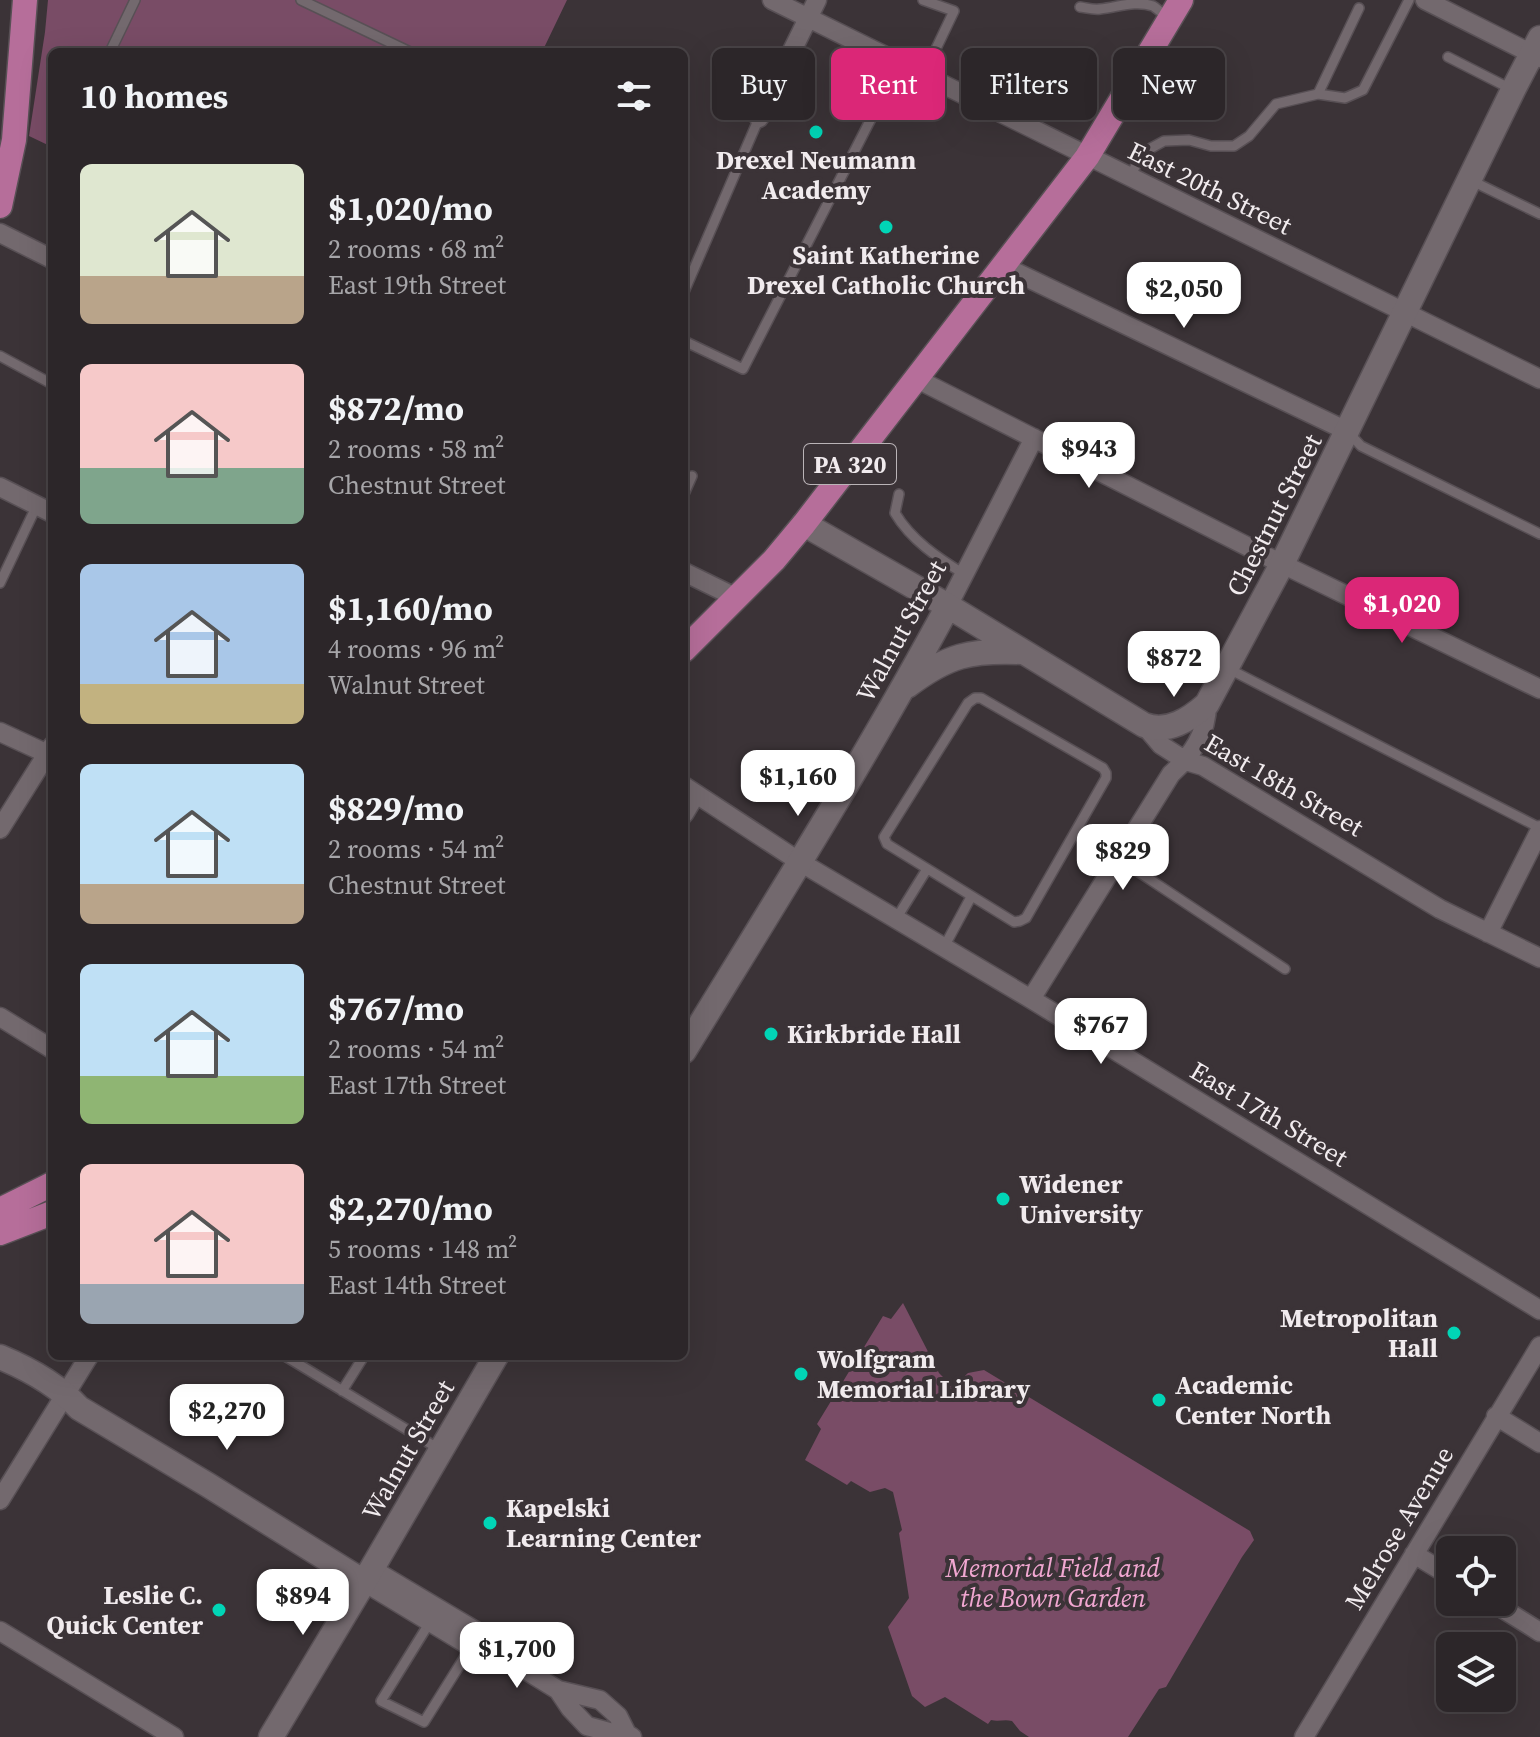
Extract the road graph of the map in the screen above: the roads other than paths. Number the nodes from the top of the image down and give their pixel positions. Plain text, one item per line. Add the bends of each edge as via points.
1 (25, 0) edge
2 (135, 0) edge
3 (301, 0) edge
4 (772, 0) edge
5 (817, 0) edge
6 (923, 0) edge
7 (960, 0) edge
8 (1409, 0) edge
9 (1425, 0) edge
10 (1080, 7) dead end
11 (1359, 8) dead end
12 (1175, 9) edge
13 (954, 11) junction
14 (808, 18) junction
15 (112, 48) edge
16 (402, 48) edge
17 (793, 48) edge
18 (867, 48) edge
19 (936, 48) edge
20 (1537, 50) edge
21 (1448, 57) dead end
22 (945, 87) edge
23 (1513, 90) junction
24 (1318, 94) junction
25 (758, 120) edge
26 (870, 120) edge
27 (1087, 157) junction
28 (1130, 177) junction
29 (1470, 180) junction
30 (0, 206) edge
31 (1540, 214) edge
32 (0, 233) edge
33 (48, 257) edge
34 (1003, 266) junction
35 (688, 283) edge
36 (1405, 312) junction
37 (688, 343) edge
38 (0, 356) edge
39 (915, 378) junction
40 (1540, 379) edge
41 (48, 382) edge
42 (1347, 431) junction
43 (1034, 438) junction
44 (692, 476) dead end
45 (688, 485) edge
46 (0, 487) edge
47 (899, 494) dead end
48 (44, 509) edge
49 (804, 524) junction
50 (1540, 534) edge
51 (1282, 564) junction
52 (688, 574) edge
53 (964, 574) junction
54 (0, 583) edge
55 (737, 598) junction
56 (948, 606) junction
57 (688, 646) edge
58 (1025, 653) junction
59 (1227, 668) junction
60 (1540, 689) edge
61 (902, 690) junction
62 (1207, 704) junction
63 (1144, 725) junction
64 (0, 732) edge
65 (48, 751) edge
66 (48, 757) edge
67 (1186, 761) junction
68 (690, 790) edge
69 (0, 829) edge
70 (1540, 829) edge
71 (1119, 859) junction
72 (800, 862) junction
73 (927, 869) junction
74 (971, 897) junction
75 (896, 919) junction
76 (1488, 933) junction
77 (944, 947) junction
78 (1540, 958) edge
79 (1285, 969) dead end
80 (1031, 999) junction
81 (0, 1017) edge
82 (688, 1044) edge
83 (48, 1047) edge
84 (48, 1186) edge
85 (0, 1210) edge
86 (48, 1215) edge
87 (0, 1233) edge
88 (1540, 1310) edge
89 (1540, 1346) edge
90 (0, 1357) edge
91 (87, 1360) edge
92 (292, 1360) edge
93 (361, 1360) edge
94 (494, 1360) edge
95 (342, 1391) junction
96 (66, 1394) junction
97 (1496, 1416) junction
98 (1540, 1443) edge
99 (441, 1450) junction
100 (0, 1500) edge
101 (1414, 1554) junction
102 (1436, 1567) edge
103 (368, 1575) junction
104 (1514, 1616) edge
105 (430, 1622) junction
106 (0, 1631) edge
107 (1540, 1632) edge
108 (471, 1647) junction
109 (498, 1653) junction
110 (558, 1690) junction
111 (278, 1731) edge
112 (629, 1735) edge
113 (174, 1737) edge
114 (1304, 1737) edge

1 - 30 main road via 14,140
2 - 15 lane
3 - 16 lane
4 - 14 street, East 20th Street
5 - 14 street
6 - 13 lane
7 - 13 lane
8 - 24 lane via 1363,90 1345,98
9 - 20 street
10 - 12 lane via 1095,10 1137,2
11 - 24 lane
12 - 27 main road, PA 320
13 - 19 lane
14 - 17 street
14 - 18 street, East 20th Street
20 - 23 street, Chestnut Street
21 - 23 lane
22 - 27 street, East 20th Street
23 - 29 street, Chestnut Street
24 - 28 lane via 1276,104 1234,146 1164,141 1142,153
25 - 35 lane
26 - 37 lane via 743,369
27 - 28 street, East 20th Street
27 - 34 main road, PA 320
28 - 36 street, East 20th Street
29 - 31 lane
29 - 36 street, Chestnut Street
32 - 33 street
34 - 39 main road, PA 320
34 - 42 street
36 - 40 street, East 20th Street
36 - 42 street, Chestnut Street
38 - 41 lane
39 - 43 street
39 - 49 main road, PA 320
42 - 50 lane via 1361,446
42 - 51 street, Chestnut Street
43 - 51 street
43 - 53 street, Walnut Street
44 - 45 lane
46 - 48 street
47 - 53 lane via 895,513 901,523 935,557
48 - 54 lane
49 - 55 main road, PA 320
49 - 56 street, East 18th Street
51 - 59 street, Chestnut Street
51 - 60 street
52 - 55 street
53 - 56 street, Walnut Street
55 - 57 main road, PA 320
56 - 58 street, East 18th Street
56 - 61 street, Walnut Street
58 - 61 street via 986,651 954,658
58 - 63 street, East 18th Street
59 - 62 street, Chestnut Street
59 - 70 lane
61 - 72 street, Walnut Street
62 - 63 street via 1175,724
62 - 67 street, Chestnut Street via 1206,727
63 - 67 street, East 18th Street via 1161,745
64 - 65 street
66 - 69 street
67 - 71 street, Chestnut Street via 1171,774
67 - 76 street, East 18th Street via 1203,766
68 - 72 street, East 17th Street
70 - 76 street
71 - 79 lane
71 - 80 street, Chestnut Street
72 - 75 street, East 17th Street
72 - 82 street, Walnut Street
73 - 74 lane
73 - 74 lane via 884,837 975,698 1103,768 1106,778 1026,918 1014,922
73 - 75 lane
74 - 77 lane
75 - 77 street, East 17th Street
76 - 78 street, East 18th Street
77 - 80 street, East 17th Street
80 - 88 street, East 17th Street
81 - 83 street
84 - 85 main road
86 - 87 main road
89 - 97 street, Melrose Avenue
90 - 96 street
91 - 96 street
92 - 95 lane
93 - 95 lane
94 - 99 street, Walnut Street
95 - 99 lane
96 - 100 street
96 - 103 street via 79,1408 212,1479
97 - 98 street
97 - 101 street, Melrose Avenue
99 - 103 street, Walnut Street
101 - 102 street
101 - 114 street, Melrose Avenue
103 - 105 street
103 - 109 street via 481,1634
103 - 111 street, Walnut Street
104 - 107 street
105 - 108 street
105 - 108 lane via 381,1701 424,1722
106 - 113 street
108 - 109 street
109 - 110 street
110 - 112 street via 600,1700
110 - 112 street via 587,1726

